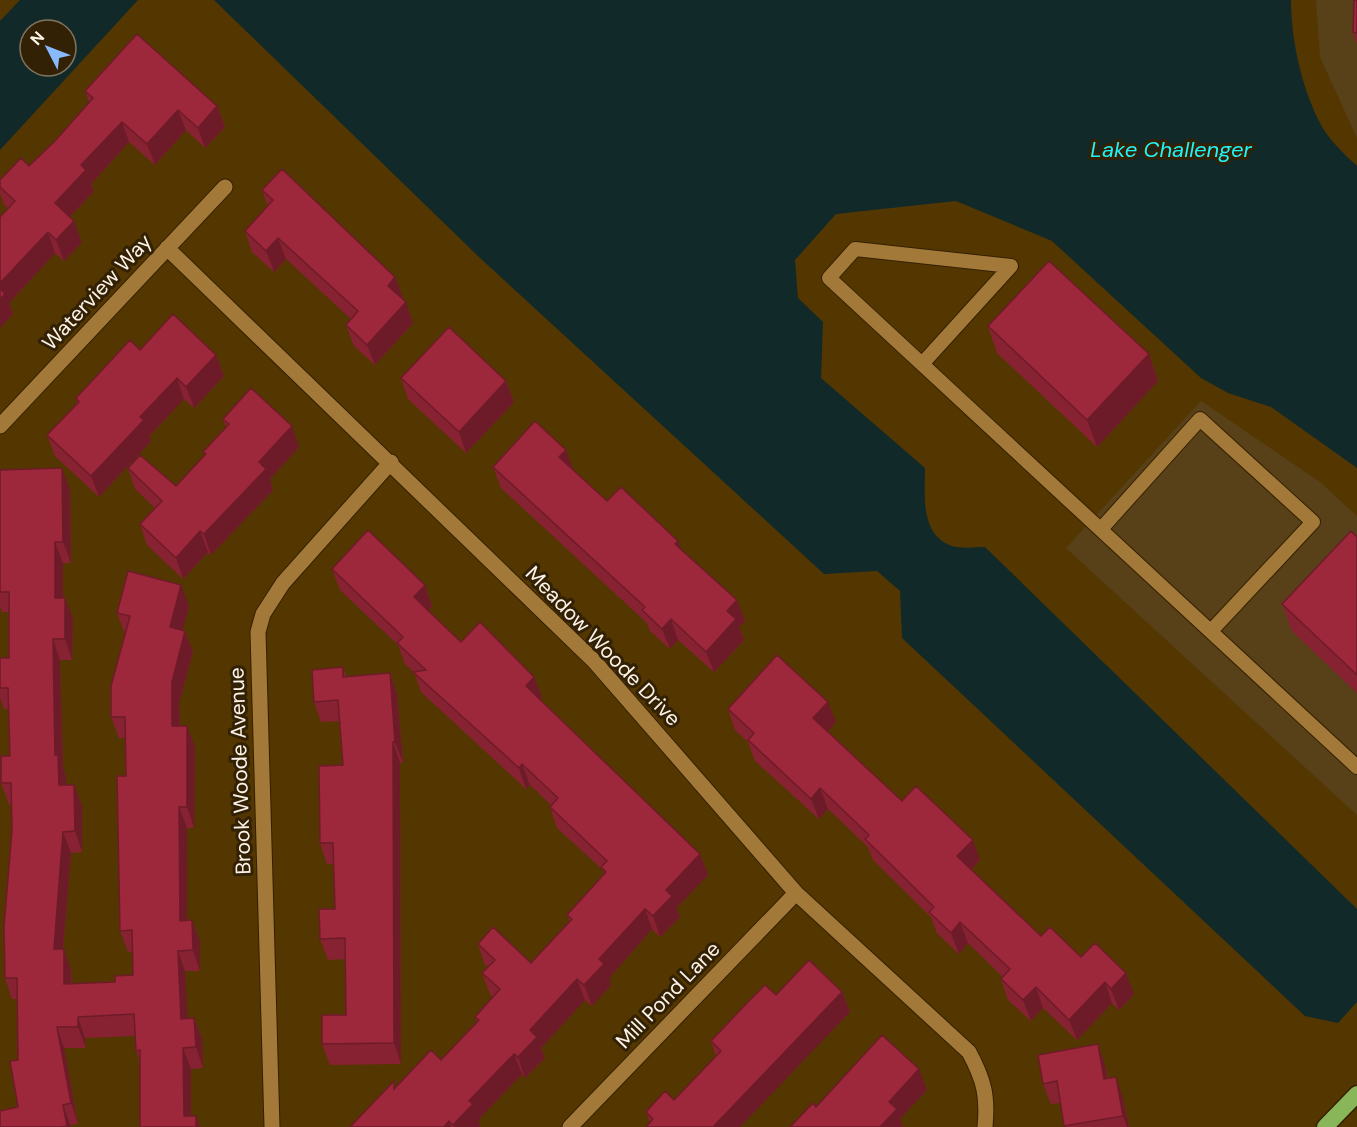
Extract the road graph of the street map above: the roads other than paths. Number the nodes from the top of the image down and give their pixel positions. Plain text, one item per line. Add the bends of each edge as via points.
1 (225, 187) dead end
2 (167, 248) junction
3 (922, 364) junction
4 (0, 426) edge
5 (391, 462) junction
6 (1101, 529) junction
7 (1211, 632) junction
8 (1357, 767) edge
9 (796, 893) junction
10 (1357, 1094) edge
11 (272, 1127) edge
12 (570, 1127) edge
13 (985, 1127) edge
14 (1325, 1127) edge

1 - 2 street, Waterview Way
2 - 4 street, Waterview Way
2 - 5 street, Meadow Woode Drive
3 - 3 lane via 830,278 855,249 1011,266
3 - 6 lane
5 - 9 street, Meadow Woode Drive via 594,661
5 - 11 street, Brook Woode Avenue via 283,583 263,614 258,632
6 - 7 lane
6 - 7 lane via 1200,419 1314,522
7 - 8 lane
9 - 12 street, Mill Pond Lane
9 - 13 street, Meadow Woode Drive via 969,1052 988,1100
10 - 14 highway

